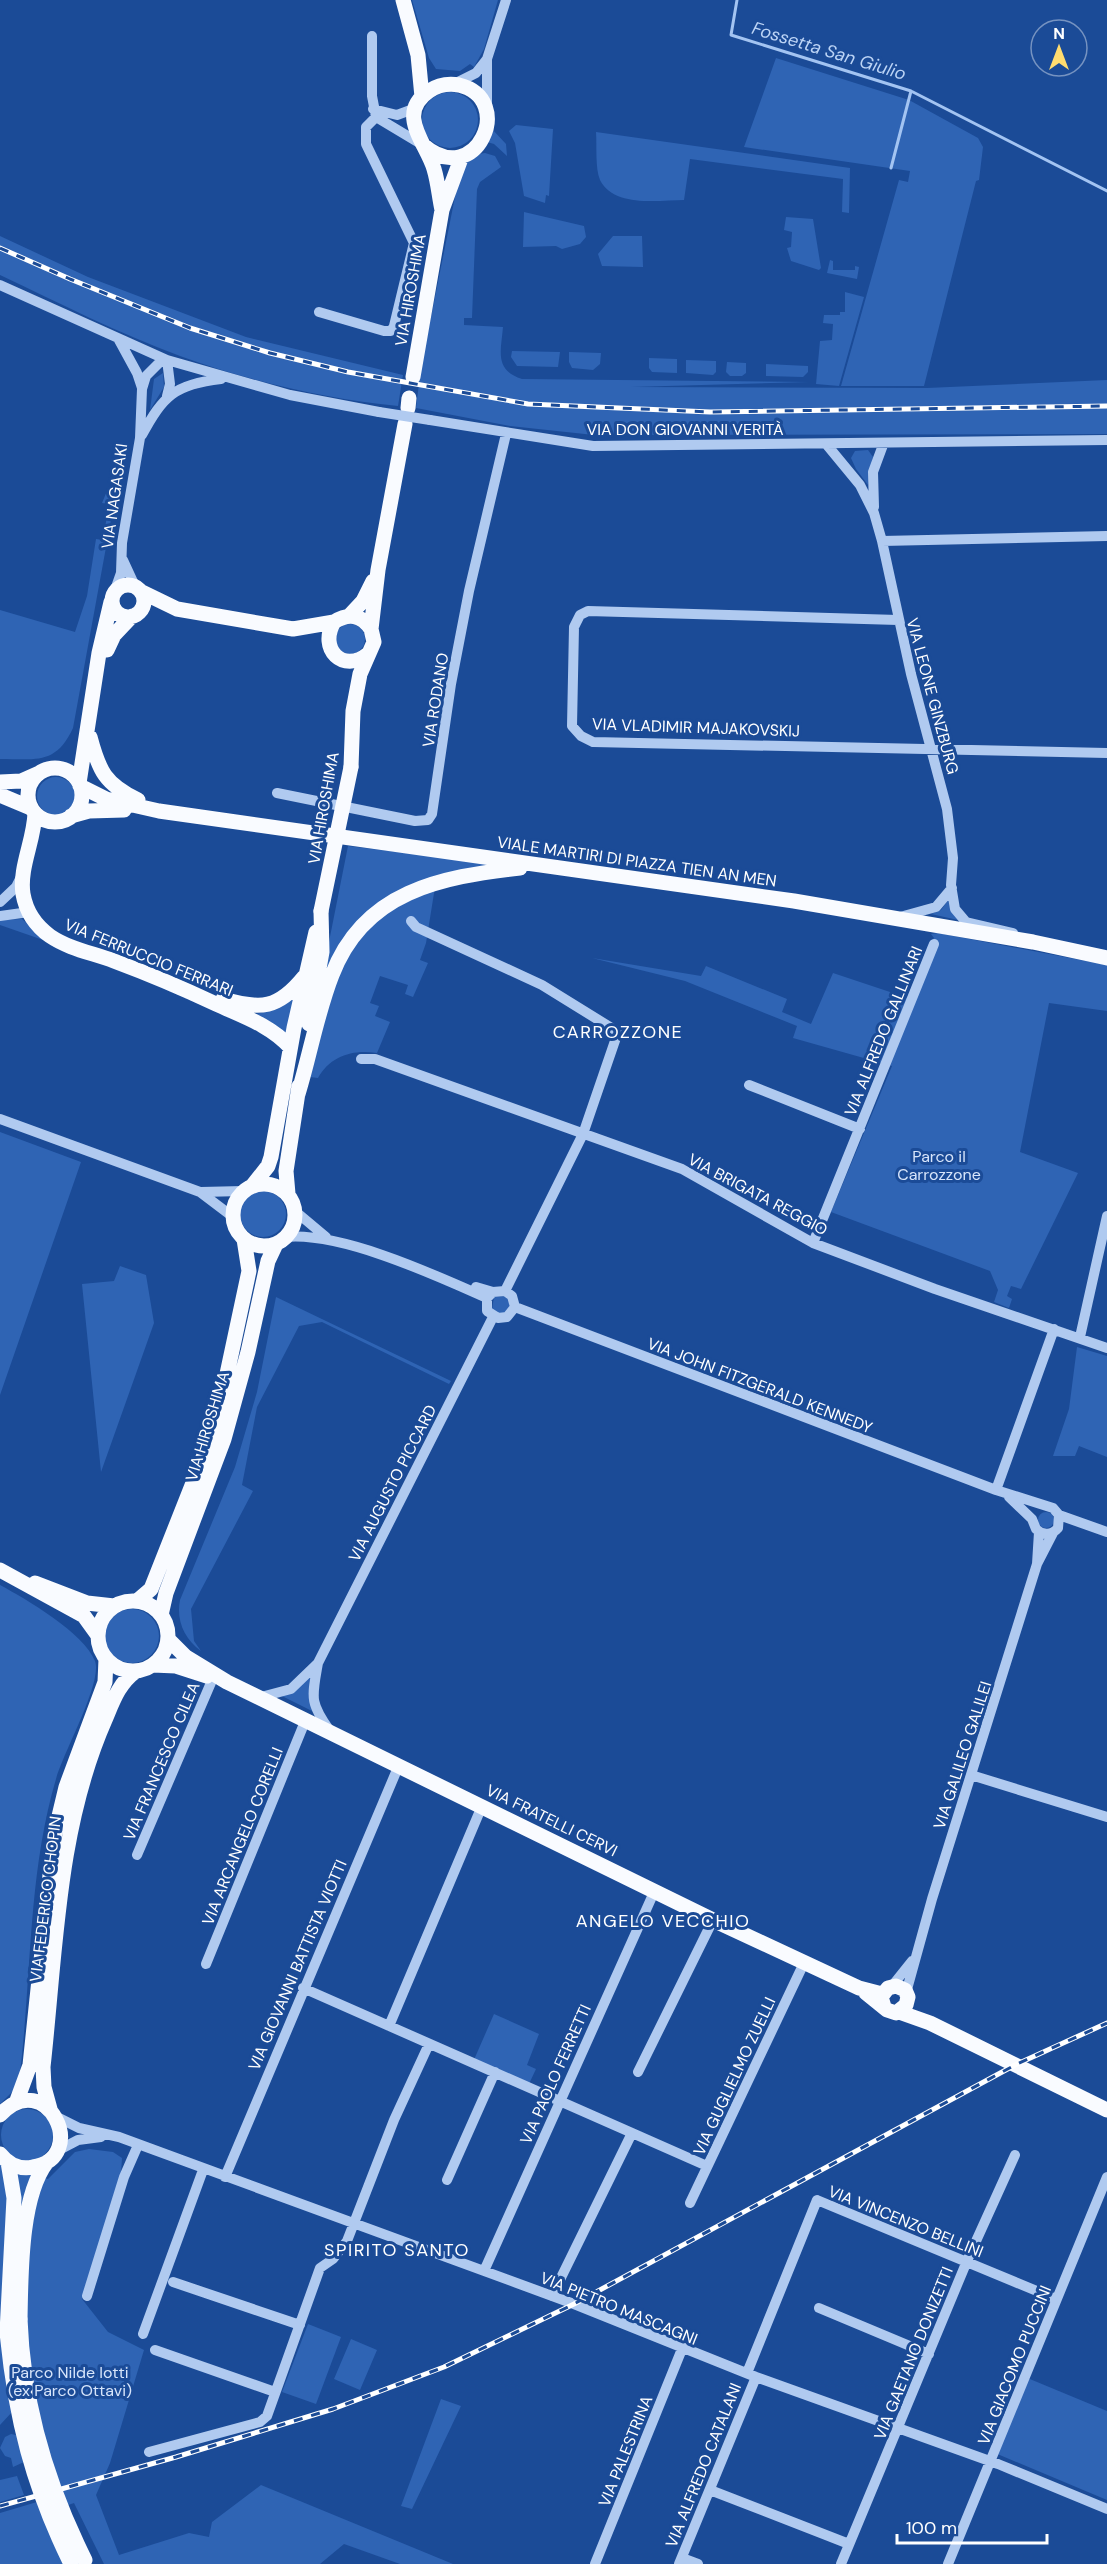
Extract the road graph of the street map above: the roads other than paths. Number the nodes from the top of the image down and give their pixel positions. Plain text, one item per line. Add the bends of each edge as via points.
1 (403, 0) edge
2 (506, 0) edge
3 (372, 36) dead end
4 (488, 59) junction
5 (454, 84) junction
6 (419, 102) junction
7 (487, 111) junction
8 (376, 115) junction
9 (423, 146) junction
10 (462, 156) junction
11 (442, 210) junction
12 (0, 285) edge
13 (319, 312) dead end
14 (118, 340) junction
15 (165, 359) junction
16 (413, 377) dead end
17 (225, 379) junction
18 (142, 389) junction
19 (167, 397) junction
20 (405, 424) dead end
21 (506, 434) junction
22 (140, 438) junction
23 (1107, 440) edge
24 (827, 445) junction
25 (883, 445) junction
26 (874, 513) junction
27 (1107, 536) edge
28 (882, 541) junction
29 (123, 559) junction
30 (378, 570) junction
31 (138, 589) junction
32 (113, 596) junction
33 (177, 609) junction
34 (135, 614) junction
35 (349, 616) junction
36 (898, 620) junction
37 (334, 622) junction
38 (293, 629) junction
39 (372, 629) junction
40 (368, 654) junction
41 (337, 656) junction
42 (98, 669) junction
43 (353, 711) junction
44 (87, 727) junction
45 (931, 748) junction
46 (1107, 753) edge
47 (57, 768) junction
48 (39, 773) junction
49 (0, 782) edge
50 (80, 785) junction
51 (277, 793) dead end
52 (0, 795) edge
53 (33, 811) junction
54 (159, 811) junction
55 (71, 816) junction
56 (56, 822) junction
57 (31, 846) junction
58 (543, 866) junction
59 (22, 874) junction
60 (952, 888) junction
61 (0, 902) edge
62 (321, 911) junction
63 (29, 912) junction
64 (0, 916) edge
65 (897, 917) junction
66 (411, 921) dead end
67 (1033, 942) junction
68 (934, 944) dead end
69 (1107, 958) edge
70 (305, 975) junction
71 (188, 989) junction
72 (290, 1047) junction
73 (361, 1059) dead end
74 (749, 1085) dead end
75 (298, 1094) junction
76 (0, 1119) edge
77 (860, 1129) junction
78 (583, 1134) junction
79 (248, 1188) junction
80 (200, 1192) junction
81 (288, 1194) junction
82 (295, 1211) junction
83 (233, 1216) junction
84 (1107, 1216) edge
85 (244, 1239) junction
86 (328, 1239) junction
87 (281, 1240) junction
88 (813, 1243) junction
89 (505, 1291) junction
90 (490, 1295) junction
91 (515, 1307) junction
92 (494, 1317) junction
93 (1054, 1329) junction
94 (1080, 1337) junction
95 (1107, 1348) edge
96 (996, 1490) junction
97 (1044, 1506) junction
98 (1032, 1519) junction
99 (1057, 1524) junction
100 (1039, 1532) junction
101 (1107, 1532) edge
102 (1037, 1564) junction
103 (5, 1572) edge
104 (137, 1601) junction
105 (114, 1606) junction
106 (161, 1615) junction
107 (97, 1634) junction
108 (168, 1639) junction
109 (106, 1659) junction
110 (318, 1663) junction
111 (153, 1665) junction
112 (136, 1671) junction
113 (220, 1680) junction
114 (261, 1697) junction
115 (306, 1719) junction
116 (331, 1731) junction
117 (399, 1765) junction
118 (971, 1775) junction
119 (483, 1806) junction
120 (1107, 1817) edge
121 (137, 1855) dead end
122 (655, 1890) junction
123 (713, 1920) junction
124 (916, 1956) junction
125 (804, 1963) junction
126 (206, 1964) dead end
127 (303, 1988) junction
128 (886, 1996) junction
129 (904, 2003) junction
130 (389, 2026) junction
131 (429, 2044) junction
132 (495, 2072) junction
133 (638, 2072) dead end
134 (560, 2100) junction
135 (16, 2103) junction
136 (1107, 2110) edge
137 (53, 2113) junction
138 (0, 2114) edge
139 (632, 2133) junction
140 (119, 2137) junction
141 (138, 2145) junction
142 (1015, 2155) dead end
143 (52, 2157) junction
144 (4, 2158) edge
145 (707, 2166) junction
146 (203, 2170) junction
147 (225, 2177) junction
148 (1107, 2177) edge
149 (447, 2180) dead end
150 (690, 2203) dead end
151 (352, 2222) junction
152 (967, 2261) junction
153 (484, 2271) junction
154 (173, 2282) dead end
155 (87, 2296) dead end
156 (552, 2296) junction
157 (1056, 2299) junction
158 (819, 2308) dead end
159 (300, 2325) junction
160 (143, 2334) dead end
161 (682, 2349) junction
162 (155, 2350) dead end
163 (929, 2354) junction
164 (751, 2375) junction
165 (275, 2392) junction
166 (899, 2429) junction
167 (149, 2452) dead end
168 (991, 2462) junction
169 (710, 2490) junction
170 (1107, 2509) edge
171 (849, 2544) junction
172 (680, 2561) edge
173 (81, 2563) edge
174 (595, 2564) edge
175 (698, 2564) edge
176 (841, 2564) edge
177 (948, 2564) edge

1 - 6 main road, VIA HIROSHIMA via 418,55
2 - 4 street, VIA HIROSHIMA
3 - 8 street
4 - 5 street via 476,73
4 - 7 street, VIA HIROSHIMA
5 - 6 main road via 441,85
5 - 7 main road via 474,92
6 - 8 street via 397,115
6 - 9 main road, VIA HIROSHIMA via 414,122
7 - 10 main road, VIA HIROSHIMA via 485,135 474,150
8 - 9 street
8 - 13 street via 366,127 366,144 414,243 394,326 391,331 384,331
9 - 10 main road via 441,157
9 - 11 main road, VIA HIROSHIMA via 434,167
10 - 11 main road, VIA HIROSHIMA
11 - 16 main road, VIA HIROSHIMA
12 - 14 street, VIA DON GIOVANNI VERITÀ
14 - 15 street, VIA DON GIOVANNI VERITÀ
14 - 18 street, VIA NAGASAKI
15 - 17 street, VIA DON GIOVANNI VERITÀ
15 - 18 street via 146,376
15 - 19 street via 170,384
17 - 19 street, VIA NAGASAKI via 191,384
17 - 21 street, VIA DON GIOVANNI VERITÀ, bridge via 290,395
18 - 22 street, VIA NAGASAKI
19 - 22 street, VIA NAGASAKI
20 - 30 main road, VIA HIROSHIMA
21 - 24 street, VIA DON GIOVANNI VERITÀ via 592,446
21 - 51 street, VIA RODANO via 469,591 432,814 428,820 415,821
22 - 29 street, VIA NAGASAKI via 122,543
23 - 25 street, VIA DON GIOVANNI VERITÀ
24 - 25 street, VIA DON GIOVANNI VERITÀ
24 - 26 street, VIA LEONE GINZBURG via 860,485
25 - 26 street, VIA LEONE GINZBURG via 873,472
26 - 28 street, VIA LEONE GINZBURG
27 - 28 street
28 - 36 street, VIA LEONE GINZBURG
29 - 31 street, VIA NAGASAKI
29 - 32 street, VIA NAGASAKI
30 - 35 main road, VIA HIROSHIMA via 363,600
30 - 39 main road, VIA HIROSHIMA
31 - 32 main road via 124,584
31 - 33 main road
31 - 34 main road via 144,602
32 - 34 main road via 116,612
32 - 42 main road, VIA NAGASAKI
33 - 34 main road
33 - 38 main road
34 - 42 main road, VIA NAGASAKI via 114,635
35 - 37 main road
35 - 39 main road via 362,619
36 - 45 street, VIA LEONE GINZBURG
36 - 45 street, VIA VLADIMIR MAJAKOVSKIJ via 588,611 580,615 574,627 572,726 593,742
37 - 38 main road
37 - 41 main road, VIA HIROSHIMA via 328,636
38 - 41 main road via 321,642
39 - 40 main road, VIA HIROSHIMA via 374,642
40 - 41 main road via 356,661
40 - 43 main road, VIA HIROSHIMA
41 - 43 main road, VIA HIROSHIMA via 349,676
42 - 44 main road, VIA NAGASAKI
43 - 62 main road, VIA HIROSHIMA, bridge via 351,767
44 - 47 main road, VIA NAGASAKI via 74,756
44 - 50 main road, VIA NAGASAKI
44 - 54 main road via 104,775 122,792
45 - 46 street
45 - 60 street, VIA LEONE GINZBURG via 947,809
47 - 48 main road
47 - 50 main road, VIALE MARTIRI DI PIAZZA TIEN AN MEN via 72,774
48 - 49 main road via 21,781
48 - 53 main road via 30,785 28,801
50 - 54 main road, VIALE MARTIRI DI PIAZZA TIEN AN MEN via 106,799
50 - 55 main road via 81,801
52 - 53 main road
53 - 56 main road via 44,820
53 - 57 main road
54 - 55 main road, VIALE MARTIRI DI PIAZZA TIEN AN MEN via 102,809
54 - 58 main road, VIALE MARTIRI DI PIAZZA TIEN AN MEN
55 - 56 main road, VIALE MARTIRI DI PIAZZA TIEN AN MEN
56 - 57 main road
57 - 59 main road
58 - 65 main road, VIALE MARTIRI DI PIAZZA TIEN AN MEN
58 - 75 main road via 436,881 401,897 366,923 342,953 332,975
59 - 61 street via 16,887
59 - 63 main road, VIA FERRUCCIO FERRARI
60 - 65 street via 936,907
60 - 67 street, VIA LEONE GINZBURG via 955,909 966,922 1001,929
62 - 70 main road, VIA HIROSHIMA
62 - 75 main road, VIA HIROSHIMA via 322,952
63 - 64 street
63 - 71 main road, VIA FERRUCCIO FERRARI via 45,932 66,945
65 - 67 main road, VIALE MARTIRI DI PIAZZA TIEN AN MEN
66 - 78 street via 416,927 542,985 618,1032
67 - 69 main road, VIALE MARTIRI DI PIAZZA TIEN AN MEN
68 - 77 street, VIA ALFREDO GALLINARI
70 - 71 main road, VIA HIROSHIMA via 285,997 263,1006 231,1002
70 - 72 main road, VIA HIROSHIMA
71 - 72 main road, VIA FERRUCCIO FERRARI via 278,1034
72 - 79 main road, VIA HIROSHIMA via 268,1166
73 - 78 street, VIA BRIGATA REGGIO via 375,1059
74 - 77 street, VIA ALFREDO GALLINARI
75 - 81 main road, VIA HIROSHIMA via 286,1171
76 - 80 street
77 - 88 street, VIA ALFREDO GALLINARI
78 - 88 street, VIA BRIGATA REGGIO via 682,1169
78 - 89 street
79 - 80 street
79 - 81 main road via 272,1184
79 - 83 main road, VIA HIROSHIMA via 235,1203
80 - 83 street
81 - 82 main road, VIA HIROSHIMA
82 - 86 street
82 - 87 main road, VIA HIROSHIMA via 295,1221
83 - 85 main road, VIA HIROSHIMA
84 - 94 street
85 - 87 main road via 259,1245
85 - 104 main road, VIA HIROSHIMA via 249,1270 224,1388 204,1455 151,1589
86 - 87 street via 304,1236
86 - 90 street
87 - 106 main road, VIA HIROSHIMA via 268,1261 224,1439
88 - 93 street, VIA BRIGATA REGGIO via 934,1290
89 - 90 street
89 - 91 street via 512,1296
90 - 92 street via 488,1311
91 - 92 street via 507,1317
91 - 96 street, VIA JOHN FITZGERALD KENNEDY
92 - 110 street, VIA AUGUSTO PICCARD
93 - 94 street, VIA BRIGATA REGGIO
93 - 96 street
94 - 95 street, VIA BRIGATA REGGIO
96 - 97 street, VIA JOHN FITZGERALD KENNEDY
96 - 98 street, VIA JOHN FITZGERALD KENNEDY via 1016,1502
97 - 98 street via 1036,1510
97 - 99 street, VIA JOHN FITZGERALD KENNEDY via 1053,1508
98 - 100 street, VIA JOHN FITZGERALD KENNEDY
99 - 100 street, VIA JOHN FITZGERALD KENNEDY
99 - 101 street, VIA JOHN FITZGERALD KENNEDY via 1092,1526
99 - 102 street, VIA GALILEO GALILEI
100 - 102 street, VIA GALILEO GALILEI
102 - 118 street, VIA GALILEO GALILEI
103 - 105 main road via 87,1603
103 - 107 main road via 84,1617
104 - 105 main road
104 - 106 main road
105 - 107 main road via 105,1613
106 - 108 main road
107 - 109 main road
108 - 111 main road via 166,1649
108 - 113 main road, VIA FRATELLI CERVI
109 - 112 main road
109 - 135 main road, VIA FEDERICO CHOPIN via 105,1682 69,1777 54,1837 30,2065
110 - 114 street, VIA AUGUSTO PICCARD via 291,1689
110 - 116 street, VIA AUGUSTO PICCARD via 314,1709
111 - 112 main road, VIA FRATELLI CERVI
111 - 113 main road, VIA FRATELLI CERVI via 176,1666
112 - 137 main road, VIA FEDERICO CHOPIN via 120,1687 93,1748 68,1839 43,2067 44,2087
113 - 114 main road, VIA FRATELLI CERVI
113 - 121 street, VIA FRANCESCO CILEA
114 - 115 main road, VIA FRATELLI CERVI
115 - 116 main road, VIA FRATELLI CERVI
115 - 126 street, VIA ARCANGELO CORELLI
116 - 117 main road, VIA FRATELLI CERVI
117 - 119 main road, VIA FRATELLI CERVI
117 - 127 street, VIA GIOVANNI BATTISTA VIOTTI
118 - 120 street
118 - 124 street, VIA GALILEO GALILEI
119 - 122 main road, VIA FRATELLI CERVI
119 - 130 street
122 - 123 main road, VIA FRATELLI CERVI
122 - 134 street, VIA PAOLO FERRETTI
123 - 125 main road, VIA FRATELLI CERVI
123 - 133 street
124 - 128 street, VIA GALILEO GALILEI
124 - 129 street, VIA GALILEO GALILEI
125 - 128 main road, VIA FRATELLI CERVI
125 - 145 street, VIA GUGLIELMO ZUELLI
127 - 130 street
127 - 147 street, VIA GIOVANNI BATTISTA VIOTTI
128 - 129 main road via 891,2012
128 - 129 main road via 900,1987
129 - 136 main road via 930,2023
130 - 131 street
131 - 132 street
131 - 151 street
132 - 134 street
132 - 149 street
134 - 139 street
134 - 153 street, VIA PAOLO FERRETTI
135 - 137 main road via 34,2102
135 - 138 main road
137 - 140 street, VIA PIETRO MASCAGNI via 79,2128
137 - 143 main road, VIA FEDERICO CHOPIN via 61,2134
139 - 145 street
139 - 156 street
140 - 141 street, VIA PIETRO MASCAGNI
140 - 143 street, VIA PIETRO MASCAGNI via 78,2140
141 - 146 street, VIA PIETRO MASCAGNI
141 - 155 street via 124,2177
142 - 152 street, VIA GAETANO DONIZETTI
143 - 144 main road, VIA FEDERICO CHOPIN via 27,2168
143 - 173 main road, VIA FEDERICO CHOPIN, bridge via 37,2176 28,2219 20,2319 27,2387 41,2452
144 - 173 main road, VIA FEDERICO CHOPIN, bridge via 14,2207 7,2332 13,2387 25,2446 53,2528
145 - 150 street, VIA GUGLIELMO ZUELLI
146 - 147 street, VIA PIETRO MASCAGNI
146 - 160 street
147 - 151 street, VIA PIETRO MASCAGNI
148 - 157 street, VIA GIACOMO PUCCINI
151 - 153 street, VIA PIETRO MASCAGNI
151 - 159 street via 347,2241 320,2268
152 - 157 street, VIA VINCENZO BELLINI
152 - 163 street, VIA GAETANO DONIZETTI
152 - 164 street, VIA VINCENZO BELLINI via 817,2200
153 - 156 street, VIA PIETRO MASCAGNI
154 - 159 street
156 - 161 street, VIA PIETRO MASCAGNI
157 - 168 street, VIA GIACOMO PUCCINI
158 - 163 street
159 - 165 street
161 - 164 street, VIA PIETRO MASCAGNI
161 - 174 street, VIA PALESTRINA
162 - 165 street
163 - 166 street, VIA GAETANO DONIZETTI
164 - 166 street, VIA PIETRO MASCAGNI
164 - 169 street, VIA ALFREDO CATALANI
165 - 167 street via 267,2416 260,2422
166 - 168 street, VIA PIETRO MASCAGNI
166 - 171 street, VIA GAETANO DONIZETTI
168 - 170 street, VIA PIETRO MASCAGNI
168 - 177 street, VIA GIACOMO PUCCINI
169 - 171 street
169 - 172 street, VIA ALFREDO CATALANI
171 - 176 street, VIA GAETANO DONIZETTI
172 - 175 street

